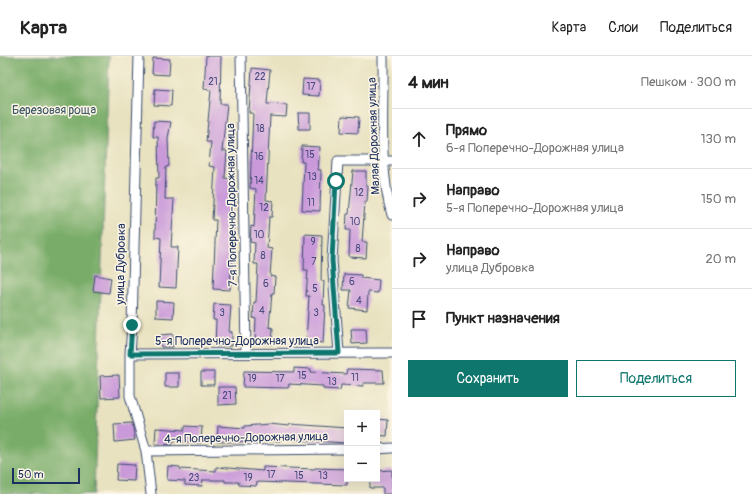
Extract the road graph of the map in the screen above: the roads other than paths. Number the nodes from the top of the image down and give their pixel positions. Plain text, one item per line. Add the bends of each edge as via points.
1 (138, 56) edge
2 (241, 56) edge
3 (383, 56) edge
4 (388, 85) edge
5 (388, 161) edge
6 (392, 215) edge
7 (246, 353) junction
8 (339, 353) junction
9 (392, 353) edge
10 (130, 354) junction
11 (392, 448) edge
12 (344, 449) edge
13 (380, 449) edge
14 (146, 451) junction
15 (151, 494) edge

1 - 10 street, улица Дубровка
2 - 7 street, 7-я Поперечно-Дорожная улица
3 - 4 street, Малая Дорожная улица
4 - 5 street, Малая Дорожная улица
5 - 6 street, Малая Дорожная улица via 387,199
5 - 8 street via 338,161 332,260
7 - 8 street, 5-я Поперечно-Дорожная улица
7 - 10 street, 5-я Поперечно-Дорожная улица
8 - 9 street, 5-я Поперечно-Дорожная улица
10 - 14 street, улица Дубровка via 130,396
11 - 13 street
12 - 14 street, 4-я Поперечно-Дорожная улица
14 - 15 street, улица Дубровка

